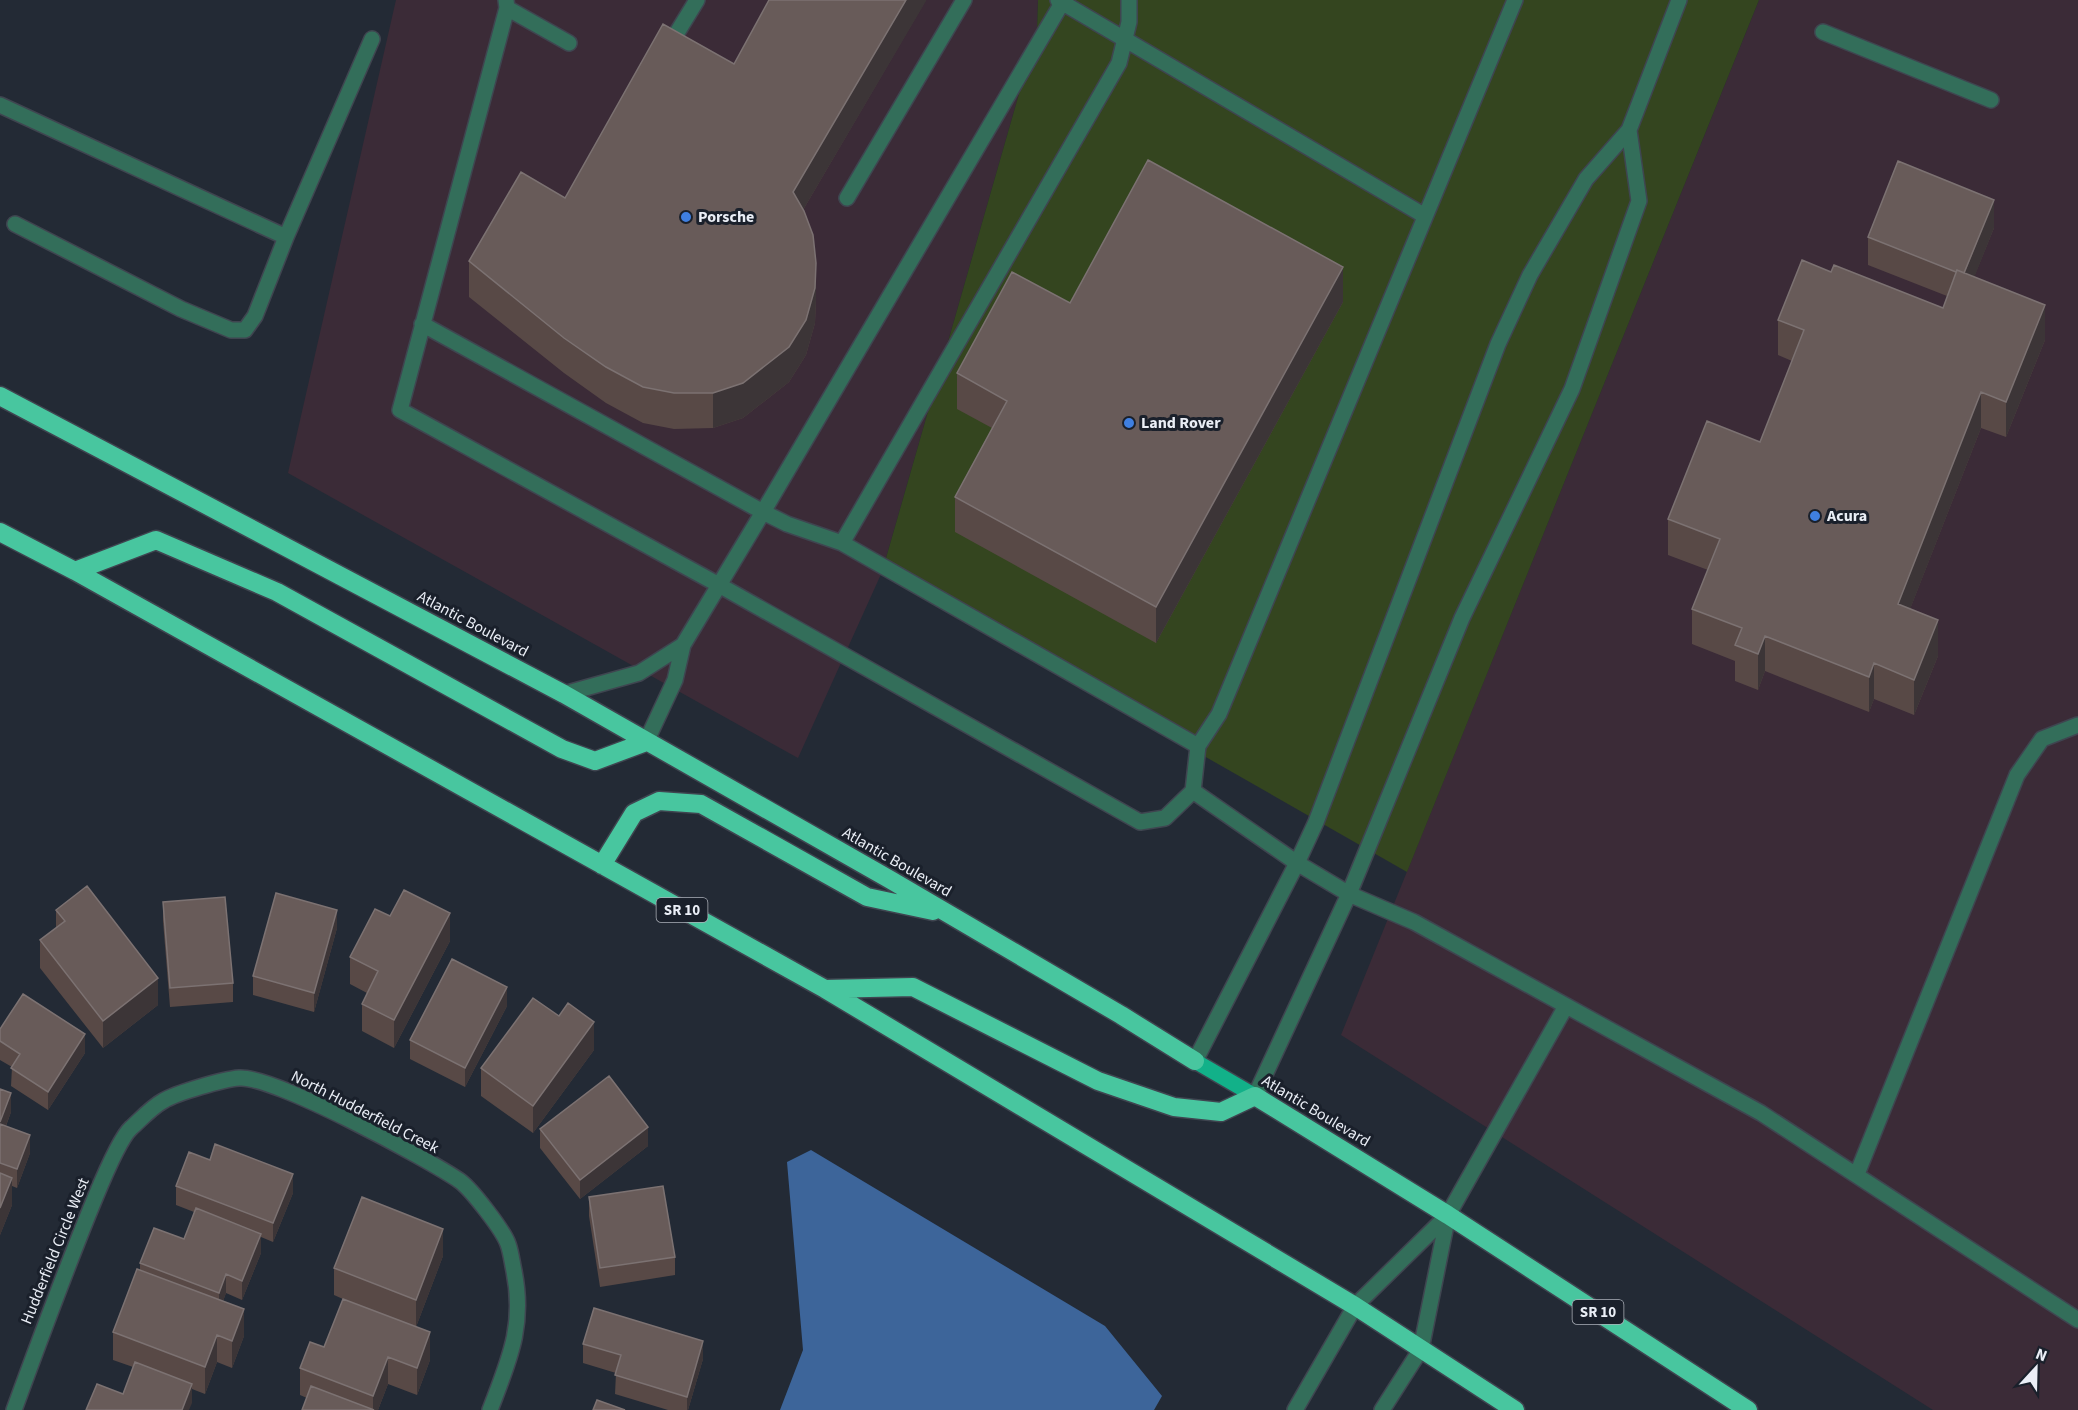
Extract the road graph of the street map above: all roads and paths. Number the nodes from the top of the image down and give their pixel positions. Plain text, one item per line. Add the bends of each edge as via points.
1 (697, 0) edge
2 (964, 0) edge
3 (1129, 0) edge
4 (1515, 0) edge
5 (1679, 0) edge
6 (1060, 1) edge
7 (506, 4) edge
8 (1823, 32) dead end
9 (675, 36) edge
10 (372, 39) dead end
11 (1125, 40) junction
12 (569, 43) dead end
13 (1991, 100) dead end
14 (0, 105) edge
15 (1629, 130) junction
16 (847, 198) dead end
17 (1425, 216) junction
18 (15, 224) dead end
19 (286, 237) junction
20 (422, 324) junction
21 (0, 396) edge
22 (763, 512) junction
23 (0, 532) edge
24 (842, 543) junction
25 (75, 571) junction
26 (719, 585) junction
27 (683, 645) junction
28 (564, 694) junction
29 (2078, 725) edge
30 (646, 742) junction
31 (1198, 746) junction
32 (1193, 791) junction
33 (1297, 863) junction
34 (602, 865) junction
35 (1349, 894) junction
36 (949, 915) junction
37 (825, 989) junction
38 (1566, 1006) junction
39 (1195, 1061) junction
40 (1255, 1096) junction
41 (146, 1115) joint
42 (1857, 1174) junction
43 (1448, 1215) junction
44 (1355, 1306) junction
45 (2078, 1320) edge
46 (1421, 1349) junction
47 (14, 1410) edge
48 (490, 1410) edge
49 (1295, 1410) edge
50 (1382, 1410) edge
51 (1515, 1410) edge
52 (1748, 1410) edge

1 - 9 street
2 - 16 street
3 - 11 street
4 - 17 street
5 - 15 street
6 - 11 street
6 - 22 street
7 - 12 street
7 - 20 street
8 - 13 street
10 - 19 street
11 - 17 street
11 - 24 street via 1119,63
14 - 19 street
15 - 33 street via 1586,179 1530,275 1498,344
15 - 35 street via 1639,201 1572,389 1462,618
17 - 31 street via 1219,714
18 - 19 street via 181,309 231,330 245,330 255,316
20 - 22 street
20 - 26 street via 400,410
21 - 28 highway, Atlantic Boulevard / SR 10
22 - 24 street
22 - 26 street
23 - 25 highway, SR 10
24 - 31 street
25 - 30 highway via 156,540 277,592 562,748 595,761
25 - 34 highway, SR 10
26 - 27 street
26 - 32 street via 1140,822 1165,819
27 - 28 street via 639,673
27 - 30 street via 675,680
28 - 30 highway, Atlantic Boulevard / SR 10
29 - 42 street via 2042,740 2017,775
30 - 36 highway, Atlantic Boulevard / SR 10
31 - 32 street
32 - 33 street
33 - 35 street
33 - 39 street
34 - 36 highway via 634,813 659,801 700,804 867,897
34 - 37 highway, SR 10
35 - 38 street via 1414,922
35 - 40 street
36 - 39 highway, Atlantic Boulevard / SR 10
37 - 40 highway via 913,987 1098,1081 1174,1107 1221,1112
37 - 44 highway, SR 10
38 - 42 street via 1761,1113
38 - 43 street
39 - 40 main road, Atlantic Boulevard / SR 10
40 - 43 highway, Atlantic Boulevard / SR 10
41 - 47 street, Hudderfield Circle West via 129,1130 106,1173
41 - 48 street, North Hudderfield Creek via 164,1100 240,1077 269,1084 344,1118 462,1182 508,1243 519,1293 513,1349
42 - 45 street
43 - 44 street
43 - 46 street
43 - 52 highway, Atlantic Boulevard / SR 10
44 - 46 highway, SR 10
44 - 49 street
46 - 50 street
46 - 51 highway, SR 10

